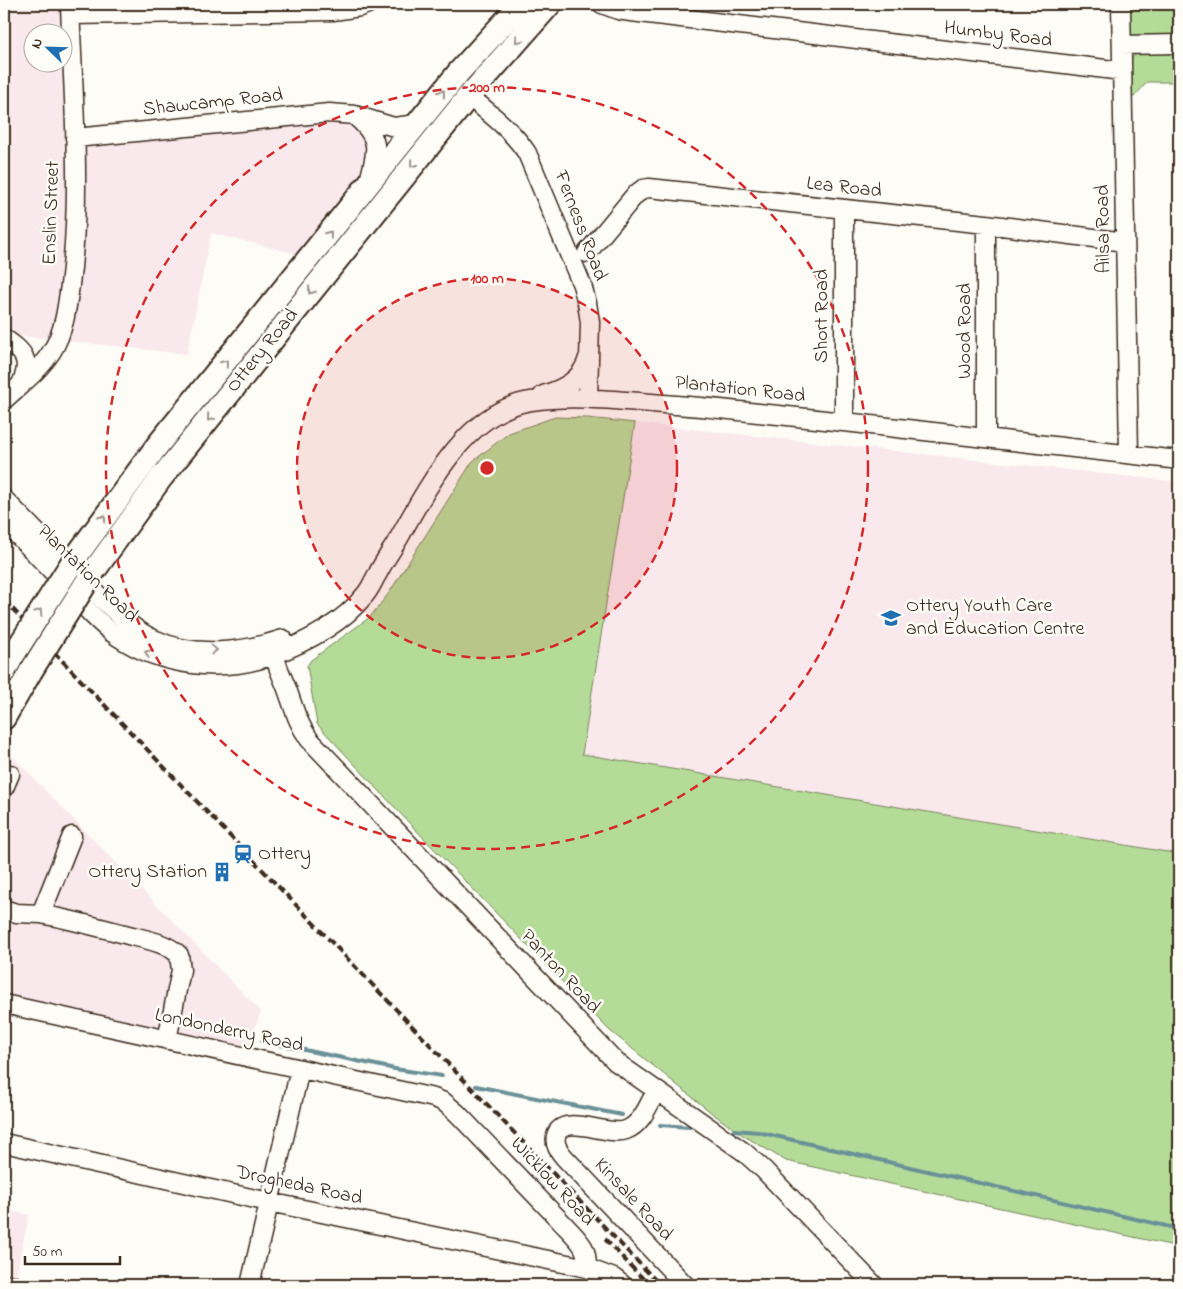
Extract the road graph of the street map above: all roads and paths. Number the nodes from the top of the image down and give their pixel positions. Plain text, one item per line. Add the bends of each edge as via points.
1 (368, 4) edge
2 (521, 4) edge
3 (550, 4) edge
4 (602, 4) edge
5 (1121, 4) edge
6 (71, 9) edge
7 (1179, 44) edge
8 (1122, 45) junction
9 (1122, 71) junction
10 (470, 96) junction
11 (355, 115) junction
12 (417, 124) junction
13 (75, 138) junction
14 (368, 185) junction
15 (844, 210) junction
16 (986, 224) junction
17 (1125, 242) junction
18 (587, 253) dead end
19 (4, 338) edge
20 (590, 353) junction
21 (20, 384) junction
22 (588, 398) junction
23 (4, 400) edge
24 (528, 401) junction
25 (844, 422) junction
26 (986, 438) junction
27 (1129, 454) junction
28 (1179, 460) edge
29 (4, 499) edge
30 (4, 521) edge
31 (378, 572) junction
32 (313, 637) junction
33 (274, 648) junction
34 (9, 663) edge
35 (286, 687) junction
36 (4, 718) edge
37 (72, 836) dead end
38 (4, 909) edge
39 (41, 914) junction
40 (4, 1004) edge
41 (167, 1040) junction
42 (300, 1069) junction
43 (656, 1091) junction
44 (444, 1102) joint
45 (4, 1143) edge
46 (269, 1202) junction
47 (587, 1268) junction
48 (4, 1284) edge
49 (12, 1285) edge
50 (250, 1285) edge
51 (622, 1285) edge
52 (685, 1285) edge
53 (874, 1285) edge

1 - 6 street via 333,11
12 -> 2 main road, Ottery Road
3 -> 10 main road, Ottery Road
4 - 9 street, Humby Road via 631,12
5 - 8 street, Ailsa Road
6 - 13 street, Enslin Street
7 - 8 street
8 - 9 street, Ailsa Road
9 - 17 street, Ailsa Road
10 - 20 street, Ferness Road via 520,142 533,165 582,285 590,322
10 -> 36 main road, Ottery Road, bridge via 161,478 91,575
11 - 12 street, Shawcamp Road via 394,127
11 - 13 street, Shawcamp Road via 329,113
11 - 14 street via 368,126 374,137 376,150
12 - 14 main road, Ottery Road
13 - 21 street, Enslin Street via 76,226 63,326 52,351
34 -> 14 main road, Ottery Road, bridge via 75,558 157,446
15 - 16 street, Lea Road
15 - 18 street, Lea Road via 649,188 635,195
15 - 25 street, Short Road
16 - 17 street, Lea Road
16 - 26 street, Wood Road
17 - 27 street, Ailsa Road
19 - 21 street via 26,359 27,369
20 - 22 street, Ferness Road
20 - 24 street via 585,368 570,384
21 - 23 street, Enslin Street
22 - 24 street, Plantation Road
22 - 25 street, Plantation Road
24 - 31 street, Plantation Road via 485,421 453,452
25 - 26 street, Plantation Road
26 - 27 street, Plantation Road
27 - 28 street, Plantation Road
29 -> 33 street, Plantation Road via 104,601 156,640 182,648 229,651
33 -> 30 street, Plantation Road via 242,664 211,666 161,658 131,645 95,617
31 - 32 street, Plantation Road via 368,593 342,618
31 - 33 street, Plantation Road via 338,610
32 - 33 street, Plantation Road via 286,650
32 - 35 street via 292,662
33 - 35 street, Panton Road
35 - 43 street, Panton Road via 300,726 310,739 608,1054
37 - 39 street
38 - 39 street
39 - 41 street via 79,921 163,945 179,955 181,970
40 - 41 street, Londonderry Road
41 - 42 street, Londonderry Road
42 - 44 street, Londonderry Road via 421,1094
42 - 46 street
43 - 52 street, Kinsale Road via 639,1122 628,1130 618,1132 568,1124 560,1128 555,1140 559,1152
43 - 53 street, Panton Road via 744,1152
44 - 47 street, Wicklow Road via 584,1246
45 - 46 street, Drogheda Road
46 - 47 street, Drogheda Road
46 - 50 street
47 - 51 street via 614,1278
48 - 49 street

